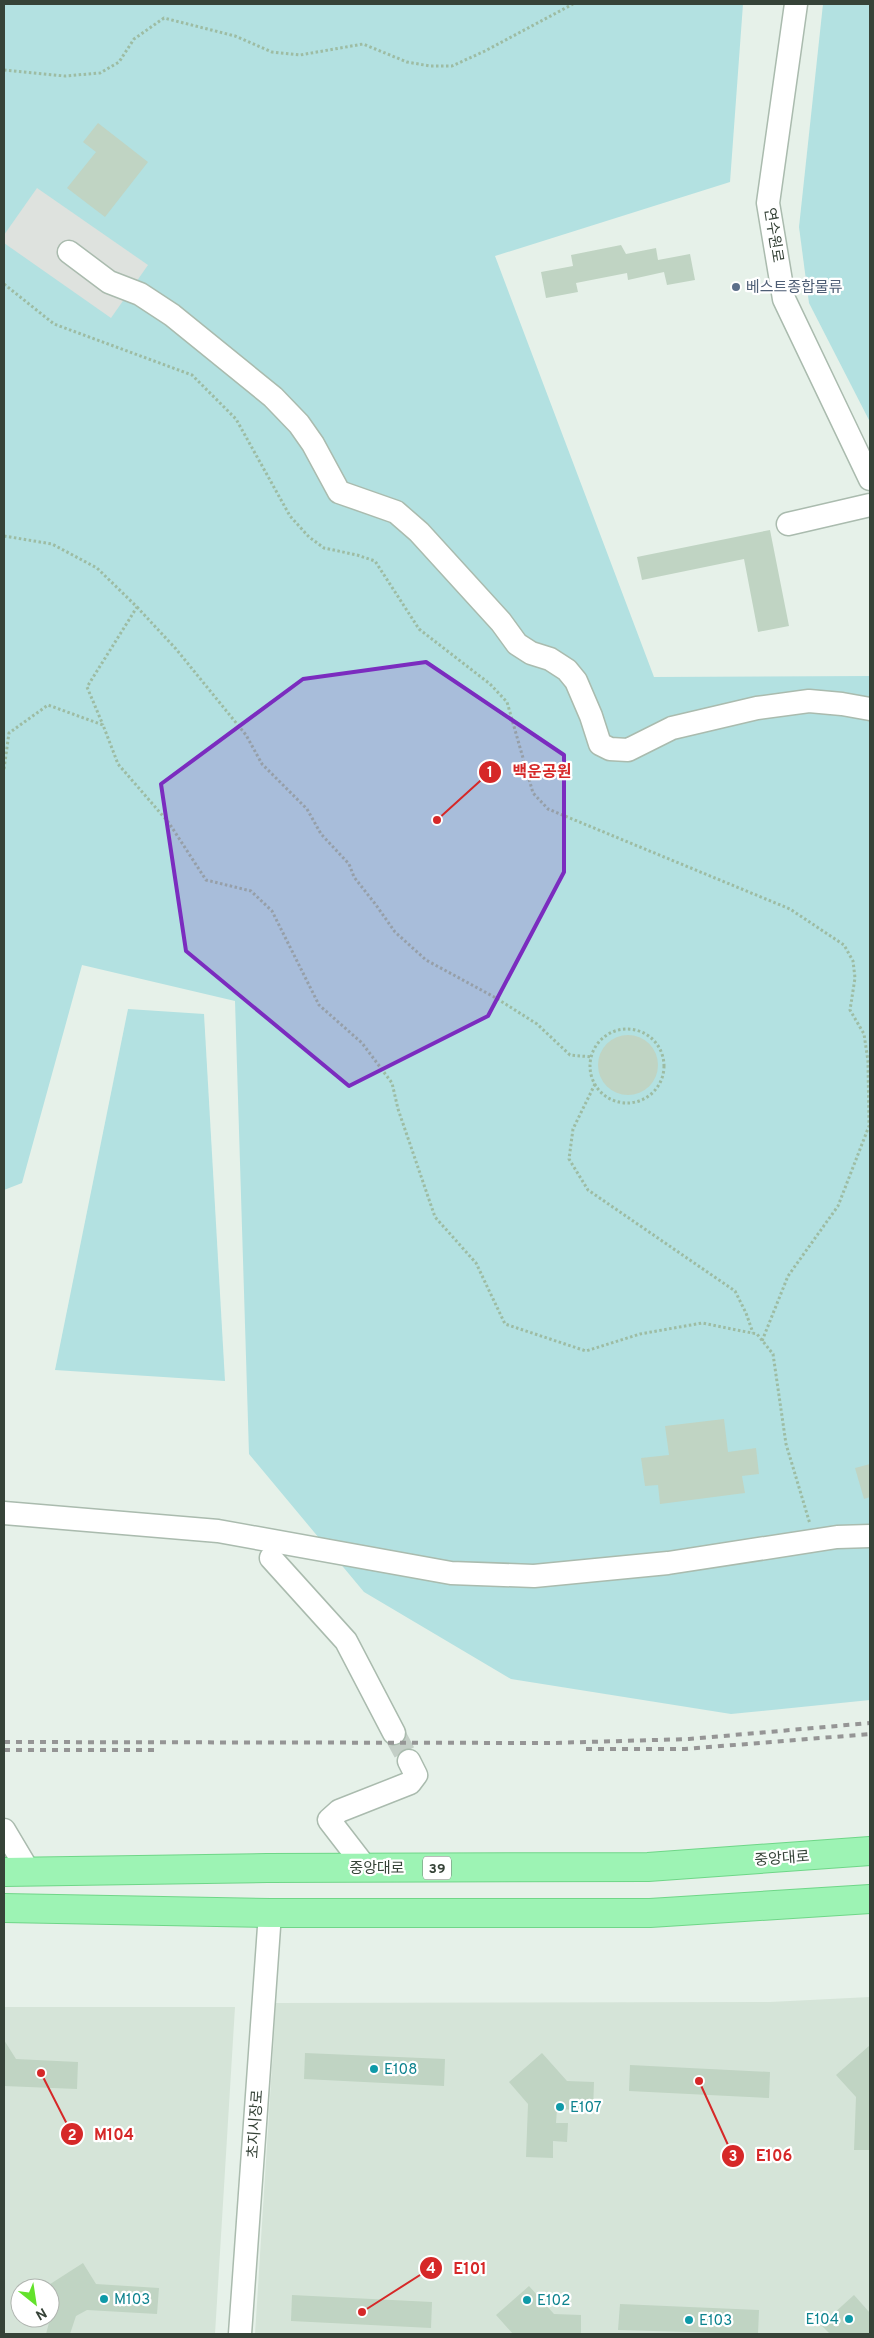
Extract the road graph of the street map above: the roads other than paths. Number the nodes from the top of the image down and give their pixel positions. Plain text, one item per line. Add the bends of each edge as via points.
1 (796, 4) edge
2 (69, 252) dead end
3 (870, 479) edge
4 (870, 505) edge
5 (788, 524) dead end
6 (870, 709) edge
7 (4, 1513) edge
8 (870, 1536) edge
9 (271, 1558) dead end
10 (394, 1733) tunnel mouth
11 (409, 1762) tunnel mouth
12 (4, 1830) edge
13 (870, 1852) edge
14 (366, 1868) junction
15 (12, 1870) edge
16 (870, 1899) edge
17 (808, 1903) junction
18 (4, 1908) edge
19 (270, 1913) junction
20 (870, 1915) edge
21 (240, 2334) edge

1 - 3 street, 연수원로 via 768,203 784,300
2 - 6 street via 110,282 140,294 172,315 273,397 314,444 339,492 396,512 419,532 517,644 567,670 576,681 600,744 610,750 628,750 672,728 756,708 808,701
4 - 5 street
7 - 8 street via 218,1531 451,1573 534,1576 668,1563
9 - 10 street via 346,1641
11 - 14 street via 416,1774 410,1783 338,1811 329,1820
12 - 15 street
13 - 14 main road, 중앙대로 / 39 via 648,1867
14 - 15 main road, 중앙대로 / 39
16 - 17 main road
17 - 19 main road via 650,1913
17 - 20 main road
18 - 19 main road
19 - 21 street, 초지시장로

